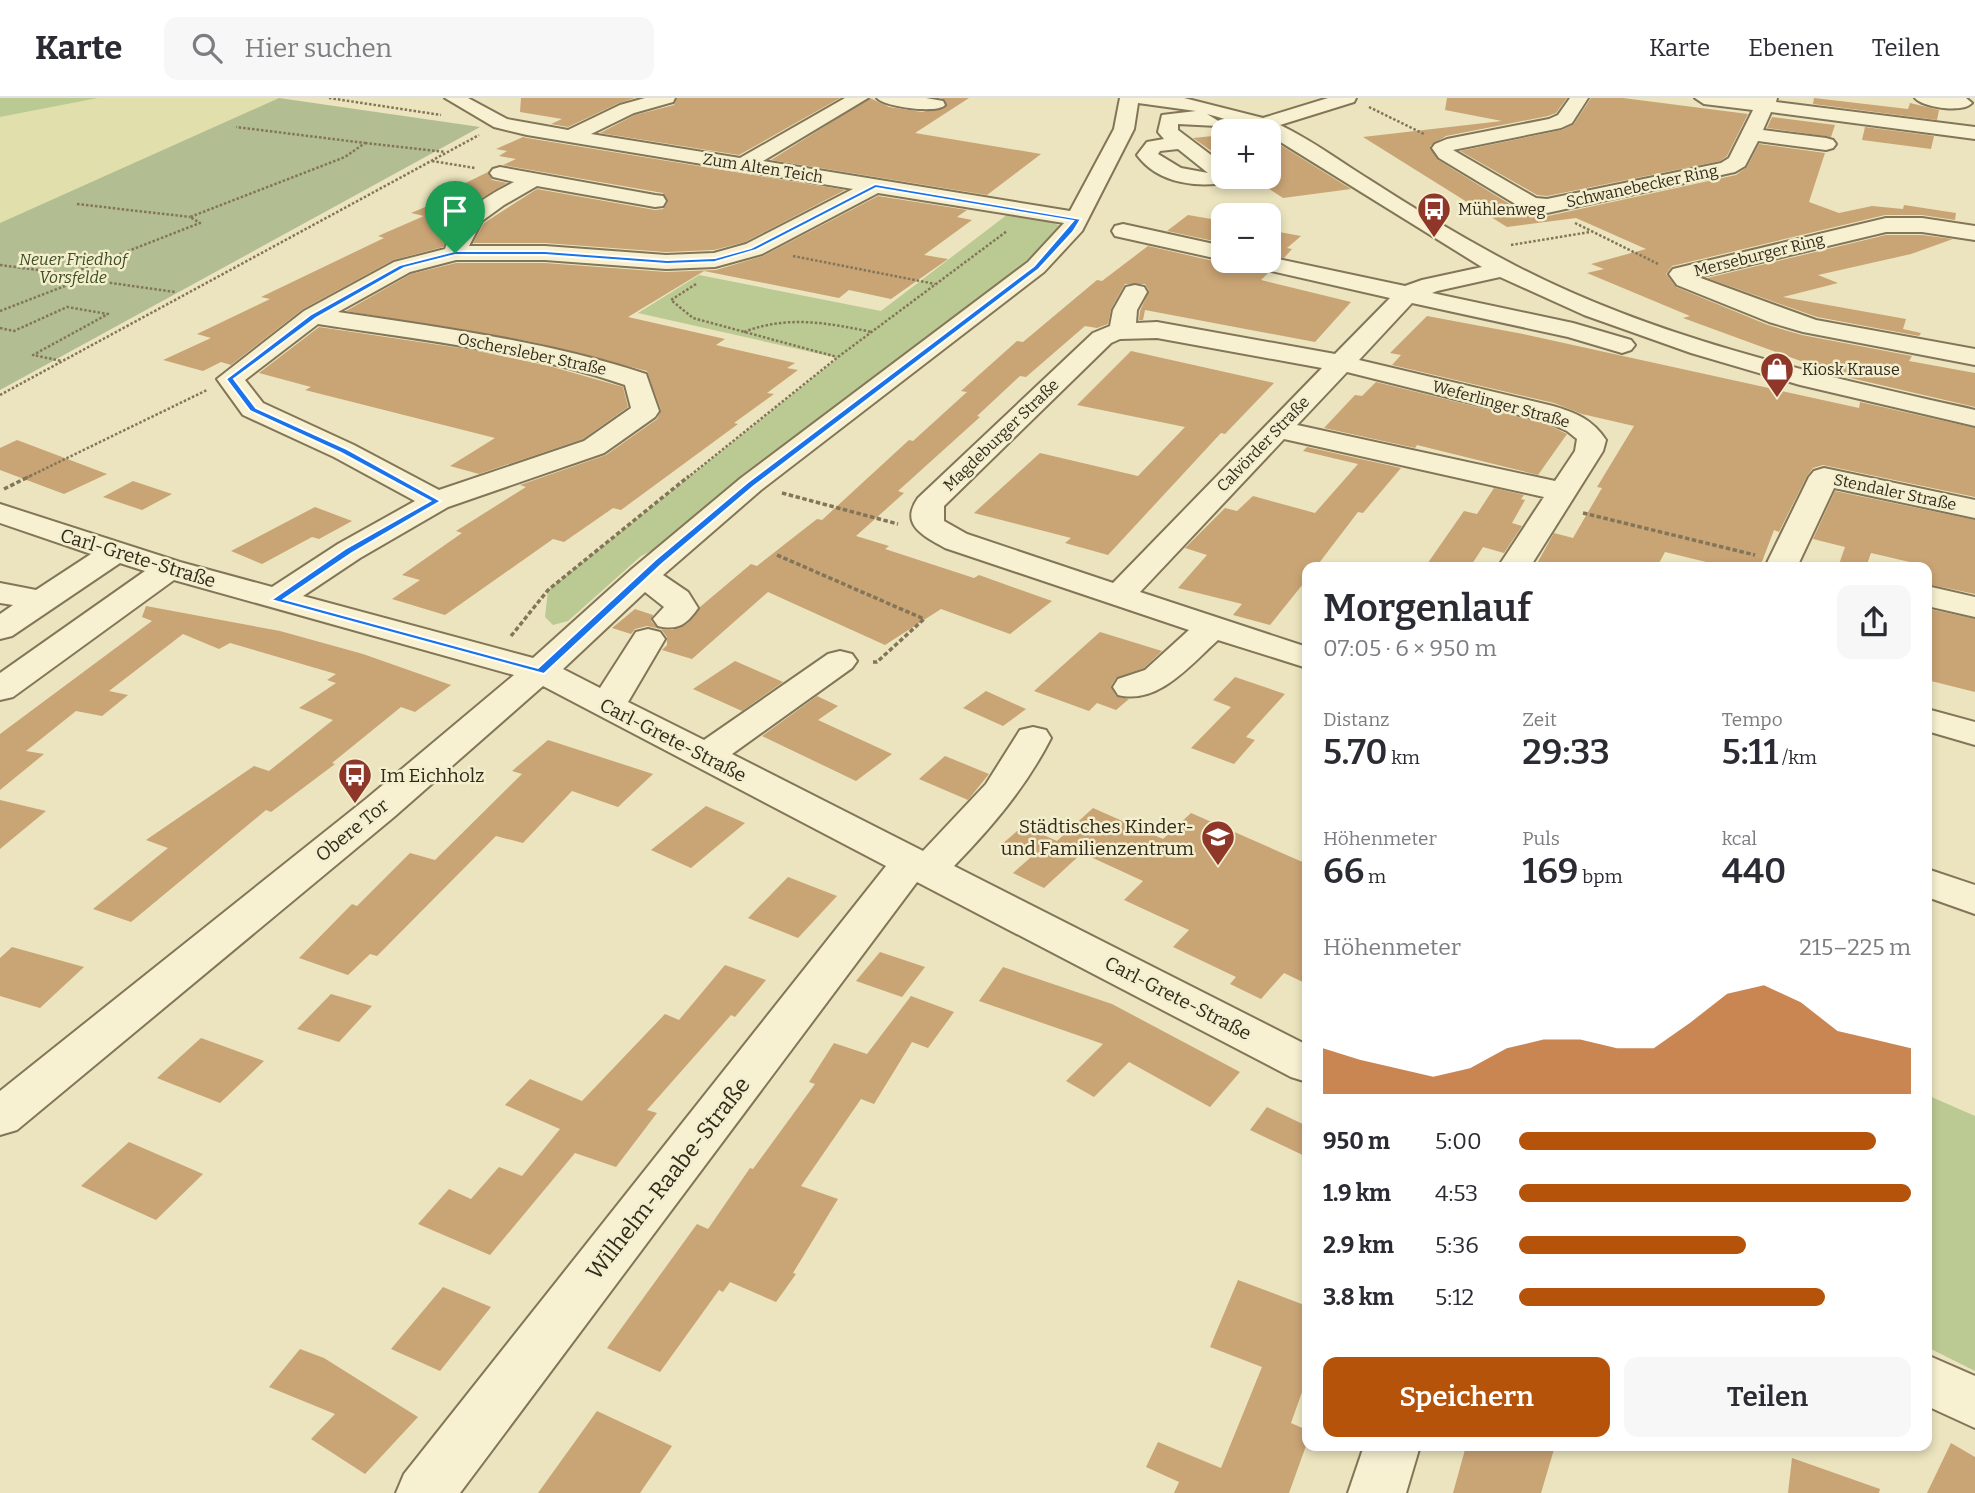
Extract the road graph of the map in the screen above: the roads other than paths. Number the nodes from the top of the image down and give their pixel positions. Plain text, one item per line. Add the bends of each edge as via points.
1 (454, 98) edge
2 (666, 98) edge
3 (859, 98) edge
4 (886, 98) edge
5 (1129, 98) edge
6 (1141, 98) edge
7 (1579, 98) edge
8 (1703, 98) edge
9 (1924, 98) edge
10 (1963, 100) edge
11 (1354, 101) edge
12 (1766, 102) edge
13 (936, 105) dead end
14 (1248, 119) edge
15 (1281, 120) edge
16 (1967, 132) edge
17 (1281, 133) edge
18 (1751, 134) junction
19 (568, 137) junction
20 (1826, 144) dead end
21 (1108, 160) junction
22 (1155, 163) junction
23 (742, 165) junction
24 (1211, 165) edge
25 (500, 173) road end
26 (1211, 177) edge
27 (534, 179) junction
28 (875, 186) junction
29 (654, 201) dead end
30 (1077, 219) junction
31 (1123, 232) dead end
32 (1975, 233) edge
33 (1211, 250) edge
34 (455, 253) junction
35 (1281, 266) edge
36 (1504, 269) junction
37 (1135, 292) dead end
38 (1407, 294) junction
39 (313, 316) junction
40 (1122, 331) junction
41 (1975, 357) edge
42 (1340, 363) junction
43 (1788, 384) dead end
44 (1975, 418) edge
45 (1277, 429) junction
46 (1560, 499) junction
47 (436, 501) junction
48 (1975, 509) edge
49 (0, 513) edge
50 (116, 552) junction
51 (1517, 562) edge
52 (1791, 562) edge
53 (169, 569) junction
54 (643, 576) junction
55 (0, 593) edge
56 (1120, 594) junction
57 (1932, 597) edge
58 (276, 600) junction
59 (42, 601) junction
60 (1975, 607) edge
61 (1213, 626) junction
62 (0, 629) edge
63 (1302, 656) edge
64 (840, 661) road end
65 (540, 671) junction
66 (1131, 687) dead end
67 (0, 689) edge
68 (607, 706) junction
69 (1932, 721) edge
70 (1975, 734) edge
71 (1033, 738) dead end
72 (705, 756) junction
73 (919, 866) junction
74 (1932, 883) edge
75 (1975, 900) edge
76 (1302, 1062) edge
77 (0, 1117) edge
78 (1932, 1382) edge
79 (1975, 1403) edge
80 (1390, 1451) edge
81 (425, 1493) edge
82 (1377, 1493) edge

1 - 19 street, Zum Alten Teich via 501,123
2 - 19 street via 627,109
3 - 23 street
4 - 13 street
5 - 21 street, Obere Tor via 1124,129
6 - 14 street via 1211,107
7 - 18 street, Schwanebecker Ring via 1565,120 1442,148 1530,203 1547,206 1728,168 1738,162
8 - 12 street
9 - 10 street
10 - 16 street
11 - 15 street
12 - 16 street
12 - 18 street, Schwanebecker Ring
17 - 36 street
18 - 20 street
19 - 23 street, Zum Alten Teich
21 - 22 street
21 - 30 street, Obere Tor
22 - 24 street via 1147,155 1154,146 1174,137
22 - 26 street via 1176,176
23 - 28 street, Zum Alten Teich
25 - 27 street
27 - 29 street
27 - 34 street via 475,214 459,234
28 - 30 street, Zum Alten Teich
28 - 34 street via 754,249 715,260
30 - 54 street, Obere Tor via 1036,267 751,484
31 - 33 street
32 - 41 street, Merseburger Ring via 1886,225 1681,274 1685,280 1812,327
34 - 39 street via 402,267
35 - 38 street
36 - 38 street
36 - 44 street via 1592,310 1732,358
37 - 40 street via 1125,310
38 - 42 street, Calvörder Straße
38 - 43 street
39 - 47 street via 230,379 253,409
39 - 47 street, Oschersleber Straße via 529,351 593,364 638,380 645,411 594,447
40 - 42 street, Magdeburger Straße via 1157,330
40 - 56 street, Magdeburger Straße via 1102,338 929,504 928,525 956,541
42 - 45 street, Calvörder Straße
42 - 46 street, Weferlinger Straße via 1570,421 1587,430 1592,440 1589,451
45 - 46 street
45 - 56 street, Calvörder Straße
46 - 51 street, Weferlinger Straße
47 - 58 street, Oschersleber Straße
48 - 52 street, Stendaler Straße via 1824,477
49 - 50 street, Carl-Grete-Straße
50 - 53 street, Carl-Grete-Straße
50 - 59 street
53 - 58 street, Carl-Grete-Straße
53 - 67 street
54 - 65 street, Obere Tor
54 - 68 street via 676,599 681,608 659,629
55 - 59 street
56 - 61 street
57 - 60 street
58 - 65 street, Carl-Grete-Straße
59 - 62 street
61 - 63 street
61 - 66 street via 1157,677
64 - 72 street
65 - 68 street, Carl-Grete-Straße
65 - 77 street, Obere Tor via 380,808
68 - 72 street, Carl-Grete-Straße
69 - 70 street
71 - 73 street, Wilhelm-Raabe-Straße via 1017,771 977,820
72 - 73 street, Carl-Grete-Straße
73 - 76 street, Carl-Grete-Straße
73 - 81 street, Wilhelm-Raabe-Straße
74 - 75 street
78 - 79 street
80 - 82 street

